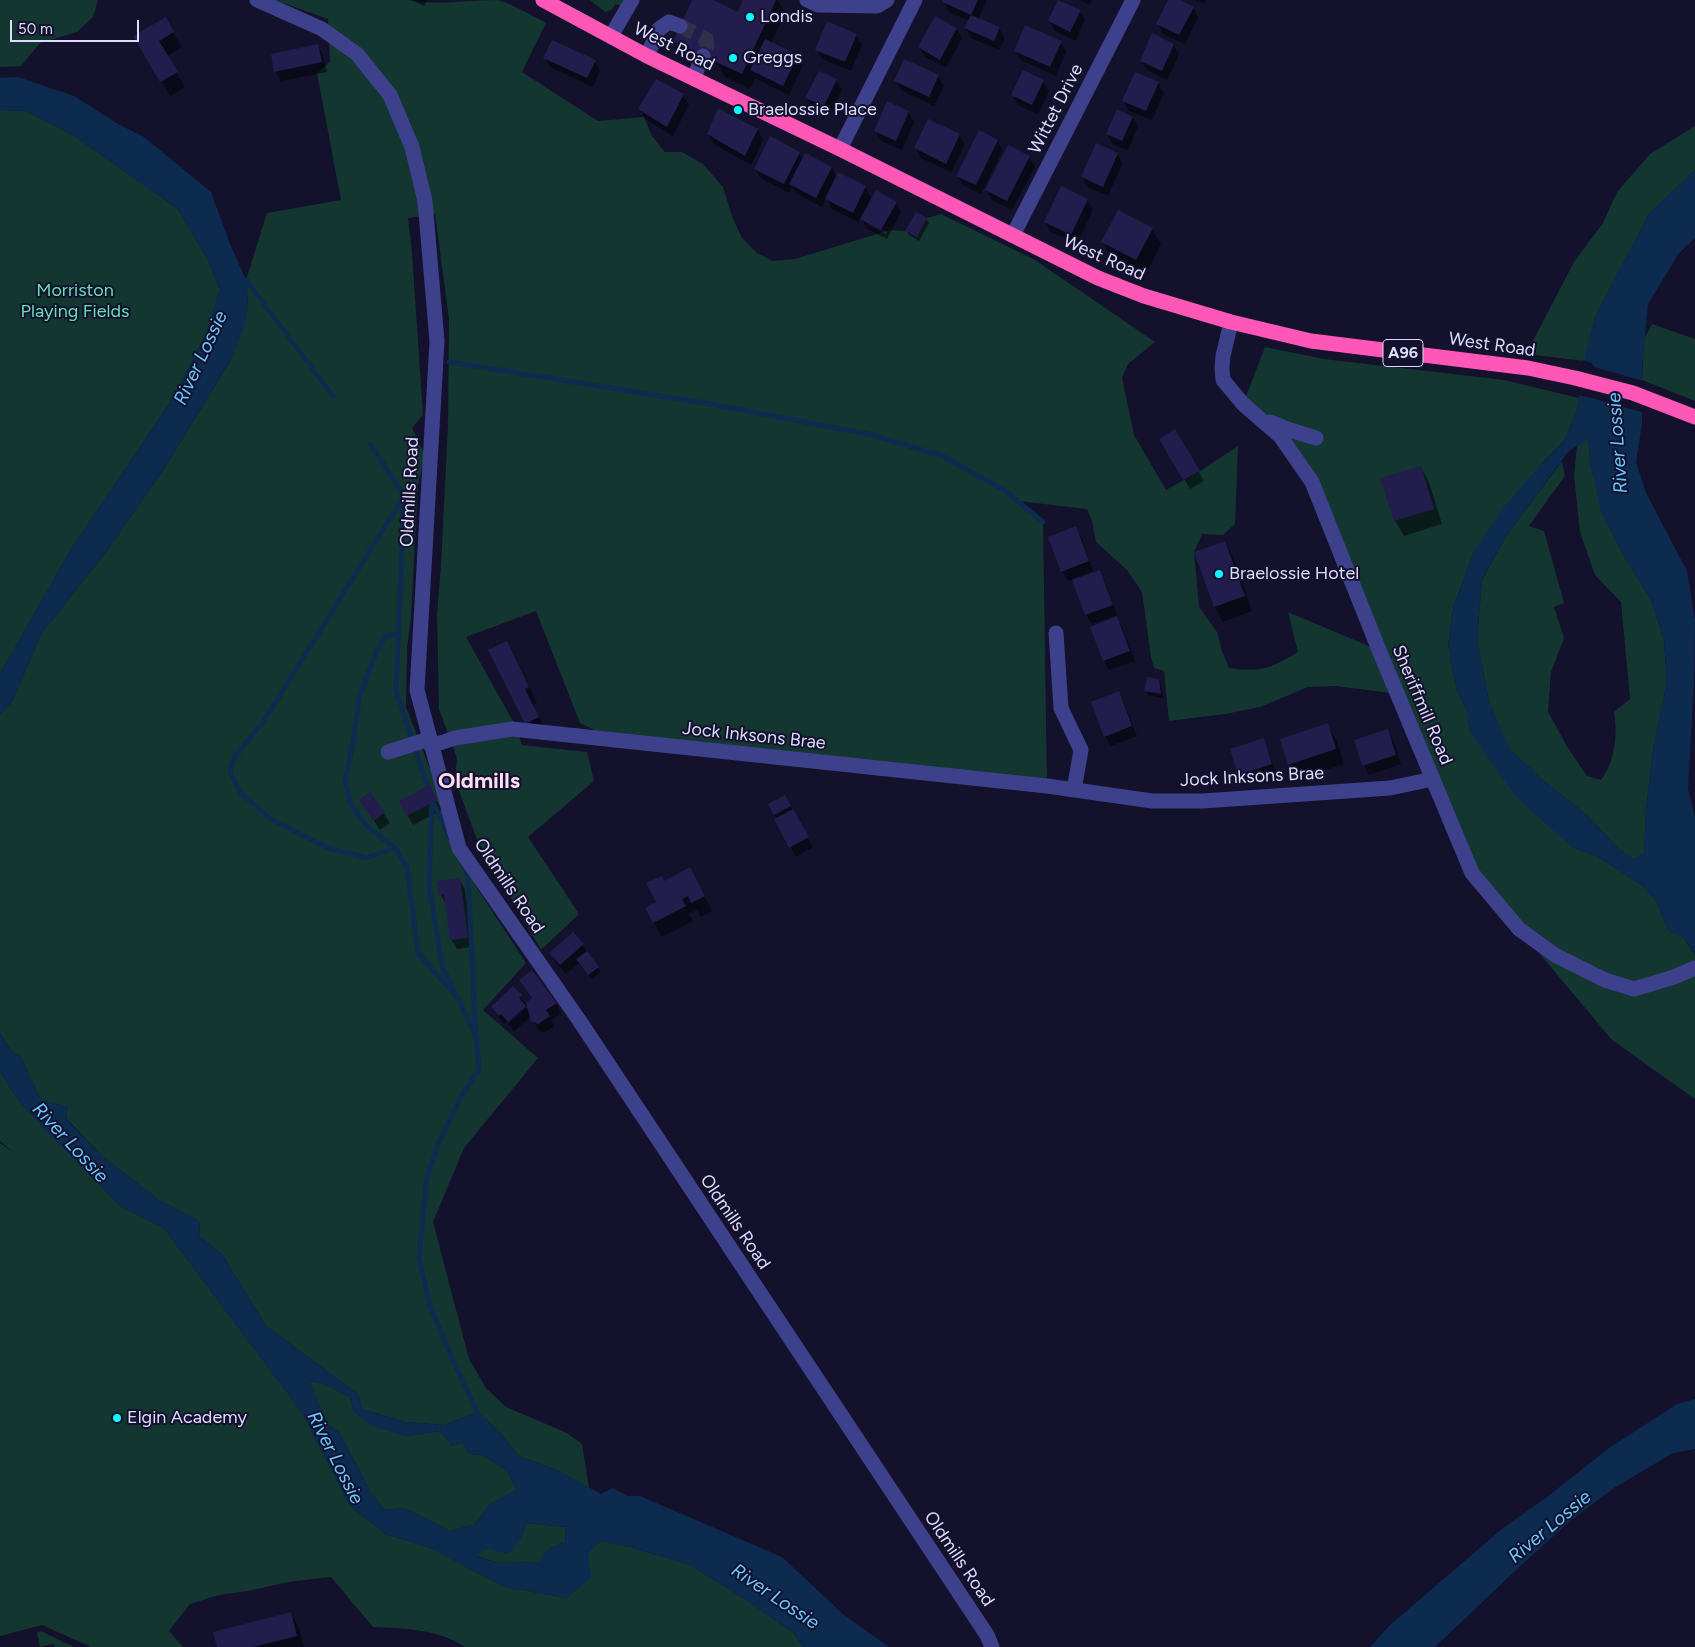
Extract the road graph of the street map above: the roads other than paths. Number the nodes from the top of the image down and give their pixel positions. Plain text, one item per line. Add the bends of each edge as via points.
1 (257, 0) edge
2 (544, 0) edge
3 (632, 0) edge
4 (807, 0) edge
5 (887, 0) edge
6 (915, 0) edge
7 (1134, 0) edge
8 (680, 26) tunnel mouth
9 (611, 36) junction
10 (647, 56) junction
11 (703, 56) tunnel mouth
12 (694, 77) junction
13 (840, 149) junction
14 (1012, 235) junction
15 (1231, 322) junction
16 (1256, 415) junction
17 (1695, 417) edge
18 (1316, 438) dead end
19 (1056, 633) dead end
20 (427, 742) junction
21 (394, 750) dead end
22 (1433, 779) junction
23 (1074, 790) junction
24 (1695, 968) edge
25 (992, 1647) edge

1 - 20 street, Oldmills Road via 322,29 358,54 390,95 412,147 425,201 437,341 417,690
2 - 9 highway, West Road / A96
3 - 9 street
4 - 5 street via 818,6 877,6
6 - 13 street
7 - 14 street, Wittet Drive
8 - 10 street via 669,22 659,29
9 - 10 highway, West Road / A96
10 - 12 highway, West Road / A96
11 - 12 street
12 - 13 highway, West Road / A96
13 - 14 highway, West Road / A96
14 - 15 highway, West Road / A96 via 1098,278 1144,296
15 - 16 street, Sheriffmill Road via 1223,356 1223,380
15 - 17 highway, West Road / A96 via 1310,341 1520,367 1576,378 1633,393
16 - 18 street
16 - 22 street, Sheriffmill Road via 1280,436 1312,482
19 - 23 street via 1061,708 1081,750
20 - 21 street, Jock Inksons Brae
20 - 23 street, Jock Inksons Brae via 512,729
20 - 25 street, Oldmills Road via 459,848 579,1020
22 - 23 street, Jock Inksons Brae via 1390,788 1204,801 1152,801
22 - 24 street, Sheriffmill Road via 1472,873 1519,930 1555,955 1606,980 1634,989

